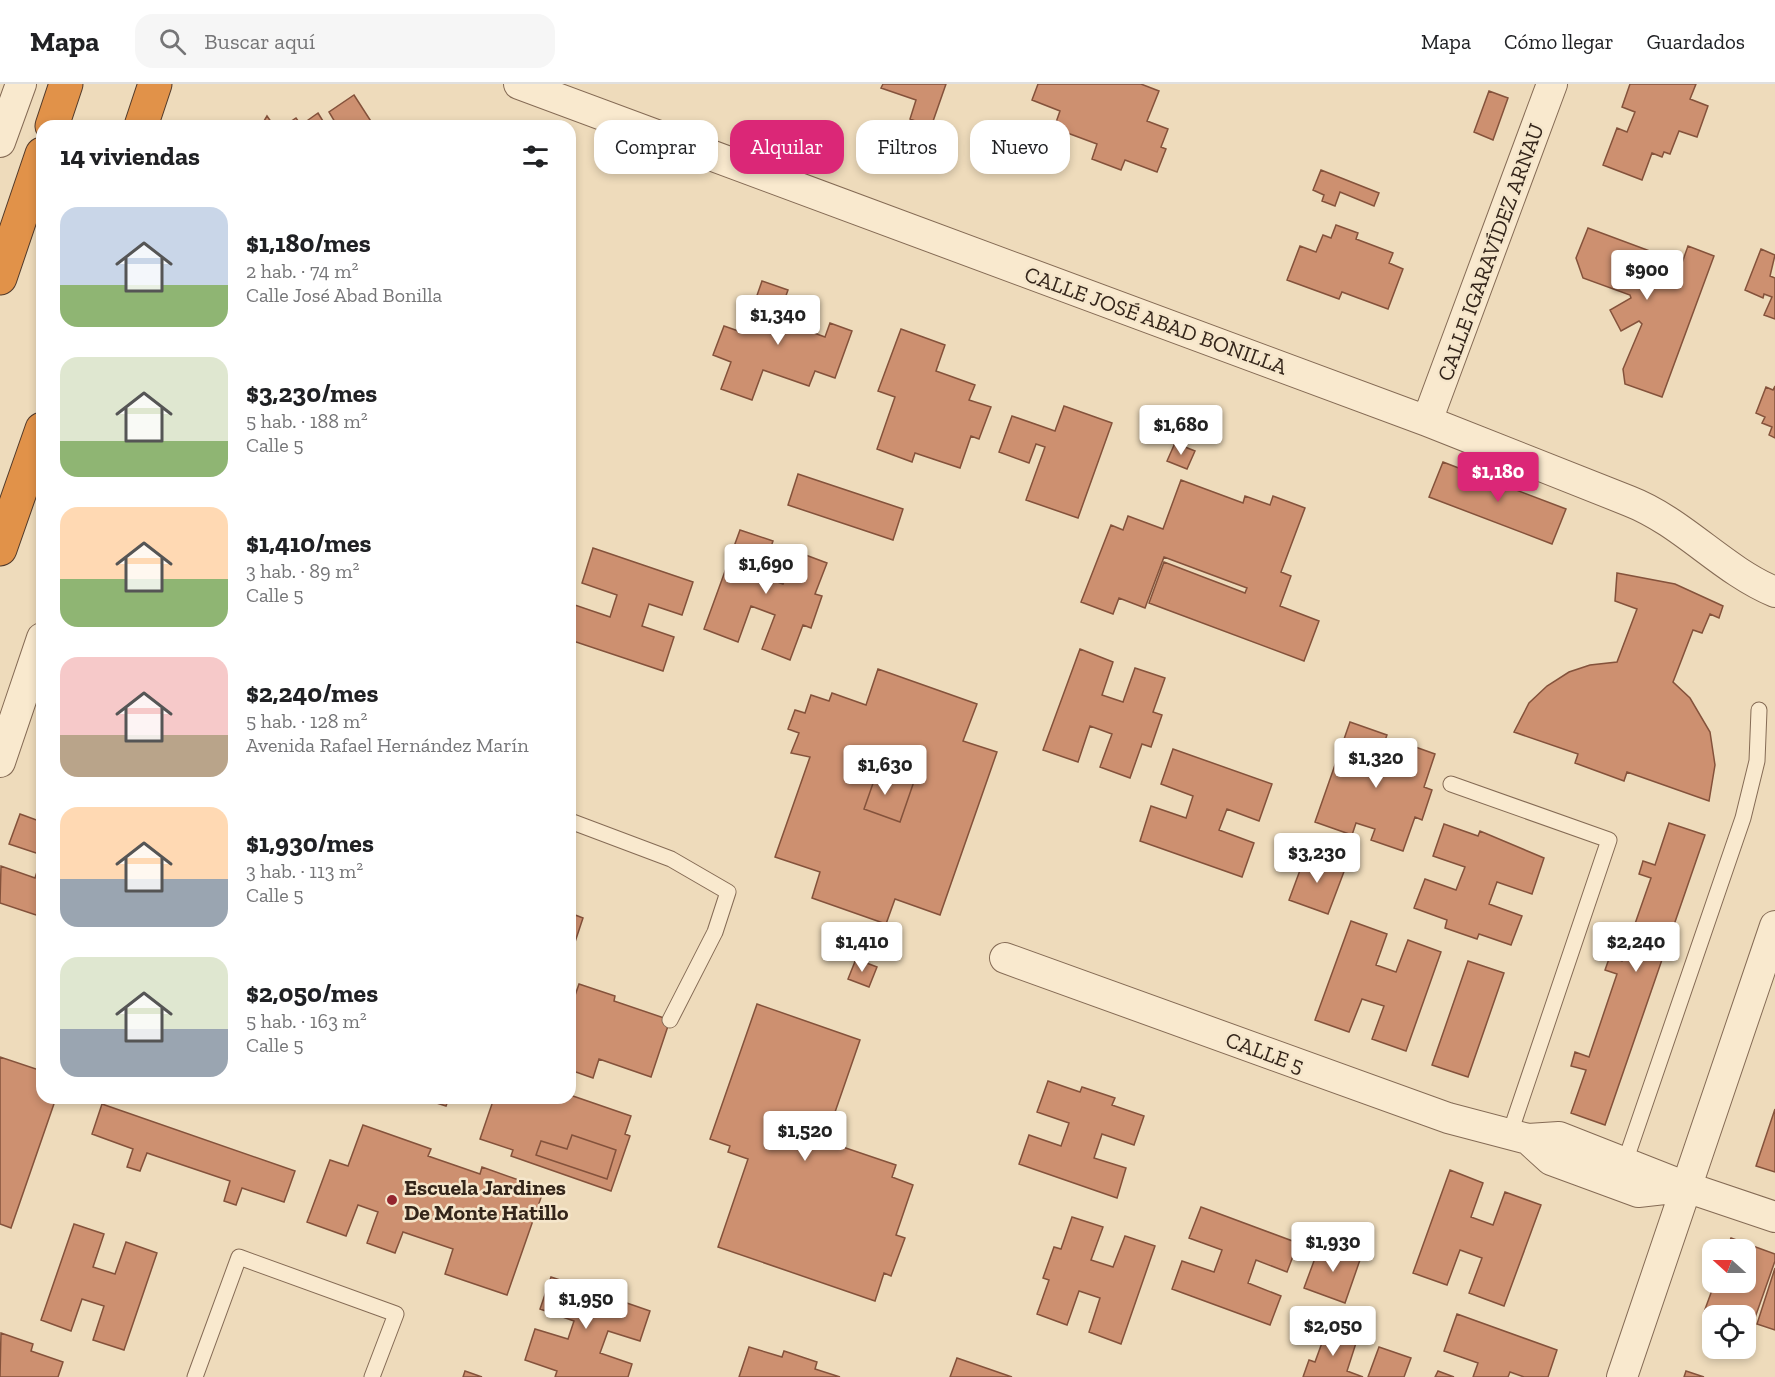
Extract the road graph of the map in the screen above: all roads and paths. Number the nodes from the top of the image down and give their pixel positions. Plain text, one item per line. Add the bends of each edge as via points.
1 (21, 84) edge
2 (66, 84) edge
3 (155, 84) edge
4 (519, 84) edge
5 (1552, 84) edge
6 (54, 120) edge
7 (143, 120) edge
8 (0, 142) edge
9 (36, 172) edge
10 (0, 278) edge
11 (1427, 421) junction
12 (36, 446) edge
13 (0, 549) edge
14 (1775, 592) edge
15 (36, 656) edge
16 (1758, 710) dead end
17 (0, 762) edge
18 (1451, 784) dead end
19 (576, 823) edge
20 (1775, 926) edge
21 (1005, 958) dead end
22 (670, 1020) dead end
23 (1519, 1136) junction
24 (1625, 1162) junction
25 (1686, 1187) junction
26 (1775, 1217) edge
27 (195, 1377) edge
28 (372, 1377) edge
29 (1622, 1377) edge

1 - 8 street
2 - 6 highway
3 - 7 highway
4 - 11 street, CALLE JOSÉ ABAD BONILLA
5 - 11 street, CALLE IGARAVÍDEZ ARNAU
9 - 10 highway
11 - 14 street, CALLE JOSÉ ABAD BONILLA via 1652,510 1751,582
12 - 13 highway
15 - 17 street
16 - 24 lane via 1757,761 1743,818
18 - 23 lane via 1609,840
19 - 22 lane via 671,859 728,892 715,932
20 - 25 street
21 - 23 street, CALLE 5 via 1448,1118
23 - 24 street, CALLE 5 via 1559,1137
23 - 25 street, CALLE 5 via 1551,1160 1638,1192
24 - 25 street, CALLE 5
25 - 26 street, CALLE 5
25 - 29 street
27 - 28 lane via 239,1257 396,1314

